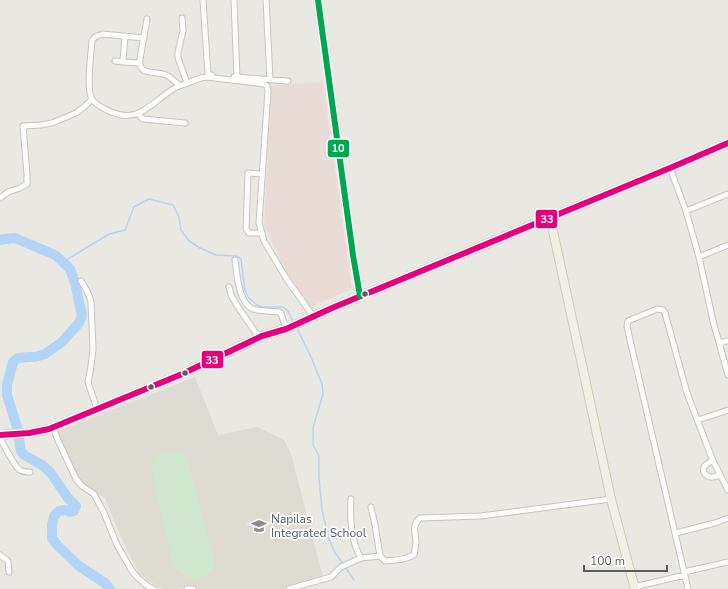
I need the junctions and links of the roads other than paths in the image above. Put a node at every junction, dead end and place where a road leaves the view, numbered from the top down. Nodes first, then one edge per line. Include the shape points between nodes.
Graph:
1 (203, 0) edge
2 (234, 0) edge
3 (266, 0) edge
4 (318, 0) edge
5 (182, 18) dead end
6 (147, 19) dead end
7 (125, 36) junction
8 (144, 38) junction
9 (115, 61) dead end
10 (123, 62) junction
11 (140, 63) junction
12 (237, 77) junction
13 (270, 79) junction
14 (288, 81) dead end
15 (187, 83) junction
16 (179, 86) junction
17 (92, 99) junction
18 (139, 113) junction
19 (185, 123) dead end
20 (728, 143) edge
21 (670, 168) junction
22 (262, 174) junction
23 (728, 194) edge
24 (0, 198) edge
25 (686, 211) junction
26 (550, 217) junction
27 (262, 233) junction
28 (728, 245) edge
29 (699, 257) junction
30 (235, 260) dead end
31 (81, 281) dead end
32 (229, 287) dead end
33 (360, 296) junction
34 (313, 316) junction
35 (288, 328) junction
36 (262, 336) junction
37 (728, 341) edge
38 (719, 343) junction
39 (728, 375) edge
40 (97, 409) junction
41 (728, 410) edge
42 (698, 420) junction
43 (53, 427) junction
44 (0, 435) edge
45 (0, 438) edge
46 (713, 461) junction
47 (30, 472) dead end
48 (720, 475) junction
49 (728, 490) edge
50 (351, 499) dead end
51 (611, 499) junction
52 (371, 507) dead end
53 (728, 518) edge
54 (676, 533) junction
55 (0, 555) edge
56 (380, 556) junction
57 (361, 558) junction
58 (728, 562) edge
59 (9, 572) dead end
60 (685, 574) junction
61 (635, 588) edge
62 (154, 589) edge
63 (187, 589) edge
64 (192, 589) edge
65 (289, 589) edge
66 (688, 589) edge

1 - 12 street via 208,75
2 - 12 street
3 - 13 street
4 - 33 street
5 - 15 street via 183,31 178,58
6 - 8 street
7 - 8 street
7 - 10 street
7 - 17 street via 102,34 93,38 89,83
8 - 11 street
9 - 10 street
10 - 11 street
11 - 16 street via 146,72 165,74
12 - 13 street
13 - 14 street
15 - 16 street
15 - 22 street via 208,77 267,86
16 - 18 street
17 - 18 street via 99,106 115,114 129,116
17 - 24 street via 76,113 52,123 23,126 27,184
18 - 19 street via 143,118
20 - 21 main road
21 - 25 street
21 - 26 main road
22 - 27 street via 259,223
22 - 27 street via 248,173 246,229 249,233
23 - 25 street
25 - 29 street
26 - 33 main road
26 - 51 main road
27 - 34 street via 286,278
28 - 29 street
29 - 38 street
30 - 35 street via 240,292 246,304 253,309 281,313
31 - 40 street via 91,302 93,349 88,382
32 - 36 street via 238,307 256,332
33 - 34 main road
34 - 35 main road
35 - 36 main road
36 - 40 main road via 182,374
37 - 38 street
38 - 39 street
40 - 43 main road
41 - 42 street
42 - 46 street
42 - 54 street via 687,392 666,313 657,309 628,321 627,327
43 - 44 main road via 29,433
43 - 62 street via 76,479 94,494 117,546 130,567 139,579
45 - 47 street via 20,470
46 - 48 street
46 - 48 street via 704,466 705,474 713,478
48 - 49 street
50 - 57 street via 356,550
51 - 56 street via 481,516 420,518 414,525 414,555 385,561
51 - 61 main road
52 - 56 street
53 - 54 street
54 - 60 street
55 - 59 street via 8,561
56 - 57 street
57 - 65 street via 341,567 331,577
58 - 60 street
60 - 61 street
60 - 66 street
63 - 64 street

